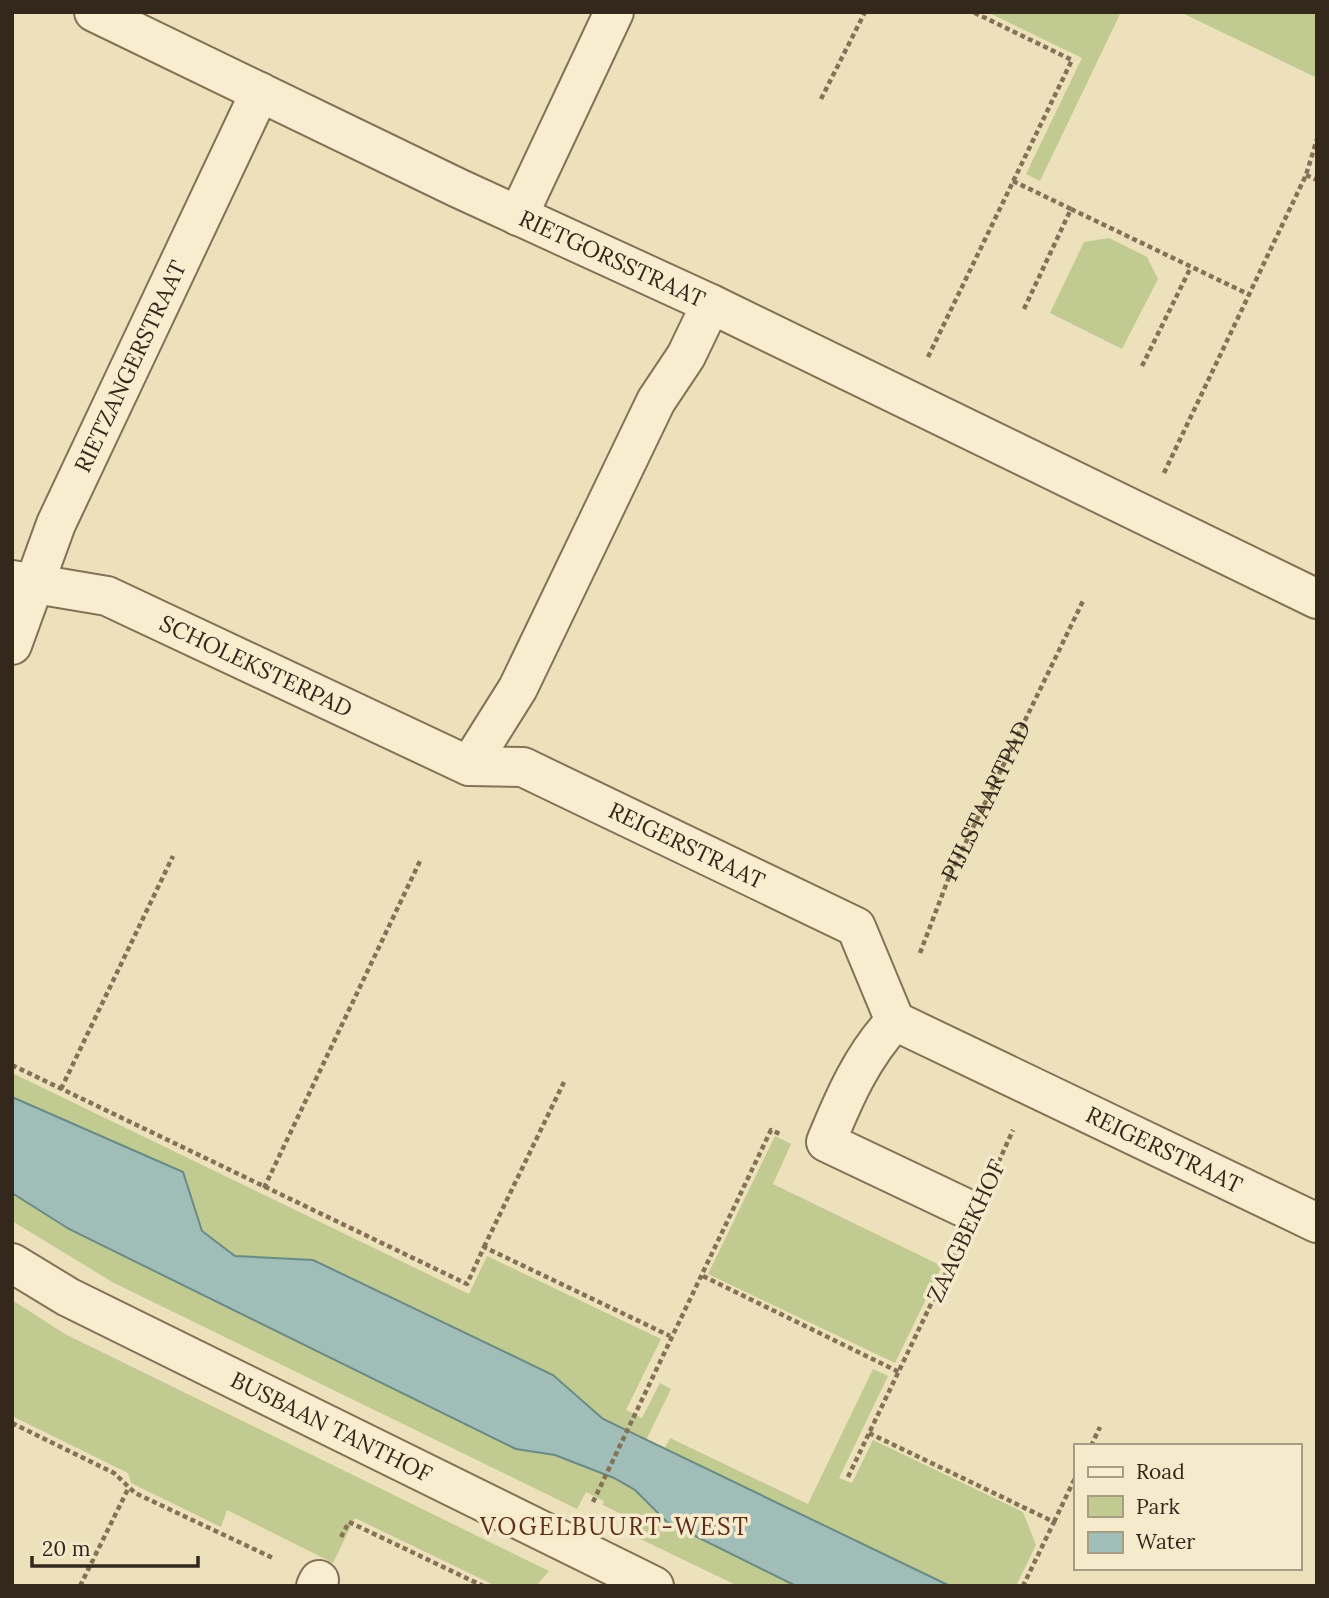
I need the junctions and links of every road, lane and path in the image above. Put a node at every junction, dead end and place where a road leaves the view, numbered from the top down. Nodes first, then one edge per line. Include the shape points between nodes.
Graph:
1 (94, 12) edge
2 (614, 12) edge
3 (865, 12) edge
4 (973, 12) edge
5 (260, 92) junction
6 (821, 99) dead end
7 (1317, 139) edge
8 (1306, 175) junction
9 (1317, 180) edge
10 (1013, 181) junction
11 (1071, 209) junction
12 (518, 216) junction
13 (1191, 268) junction
14 (1250, 295) junction
15 (711, 304) junction
16 (1024, 309) dead end
17 (1142, 366) dead end
18 (907, 400) junction
19 (1136, 511) junction
20 (24, 582) edge
21 (1317, 599) edge
22 (1083, 601) dead end
23 (12, 645) edge
24 (469, 766) junction
25 (173, 856) dead end
26 (421, 859) dead end
27 (889, 1007) junction
28 (12, 1065) edge
29 (564, 1082) dead end
30 (1032, 1088) junction
31 (61, 1089) junction
32 (826, 1142) junction
33 (992, 1175) dead end
34 (264, 1188) junction
35 (963, 1207) dead end
36 (1317, 1223) edge
37 (484, 1247) junction
38 (958, 1250) dead end
39 (12, 1263) edge
40 (703, 1276) junction
41 (670, 1336) junction
42 (899, 1372) junction
43 (12, 1423) edge
44 (1100, 1427) dead end
45 (869, 1433) junction
46 (1092, 1444) edge
47 (848, 1476) dead end
48 (1074, 1480) edge
49 (129, 1487) junction
50 (595, 1496) dead end
51 (1054, 1522) junction
52 (317, 1583) edge
53 (80, 1586) edge
54 (483, 1586) edge
55 (654, 1586) edge
56 (1023, 1586) edge

1 - 5 street, RIETGORSSTRAAT
2 - 12 street
3 - 6 path
4 - 10 path via 1072,60
5 - 12 street, RIETGORSSTRAAT
5 - 20 street, RIETZANGERSTRAAT via 56,524
7 - 8 path
8 - 9 path
8 - 14 path
10 - 11 path
10 - 18 path
11 - 13 path
11 - 16 path
12 - 15 street, RIETGORSSTRAAT
13 - 14 path
13 - 17 path
14 - 19 path
15 - 18 street, RIETGORSSTRAAT
15 - 24 street via 686,356 656,401 518,688
18 - 19 street, RIETGORSSTRAAT
19 - 21 street
20 - 23 street, RIETZANGERSTRAAT
20 - 24 street, SCHOLEKSTERPAD via 107,596
22 - 27 path, PIJLSTAARTPAD via 949,877 913,972
24 - 27 street, REIGERSTRAAT via 523,767 856,927
25 - 31 path
26 - 34 path
27 - 30 street, REIGERSTRAAT
27 - 32 street
28 - 31 path
29 - 37 path
30 - 33 path, ZAAGBEKHOF
30 - 36 street, REIGERSTRAAT
31 - 34 path
32 - 35 street, ZAAGBEKHOF
32 - 40 path via 802,1145 771,1130
34 - 37 path via 467,1284
37 - 41 path
38 - 42 path, ZAAGBEKHOF
39 - 55 street, BUSBAAN TANTHOF via 68,1297
40 - 41 path
40 - 42 path
41 - 50 path
42 - 45 path, ZAAGBEKHOF
43 - 49 path via 114,1473
44 - 46 path
45 - 47 path, ZAAGBEKHOF
45 - 51 path
48 - 51 path
49 - 52 path
49 - 53 path
51 - 56 path
52 - 54 path via 349,1522

